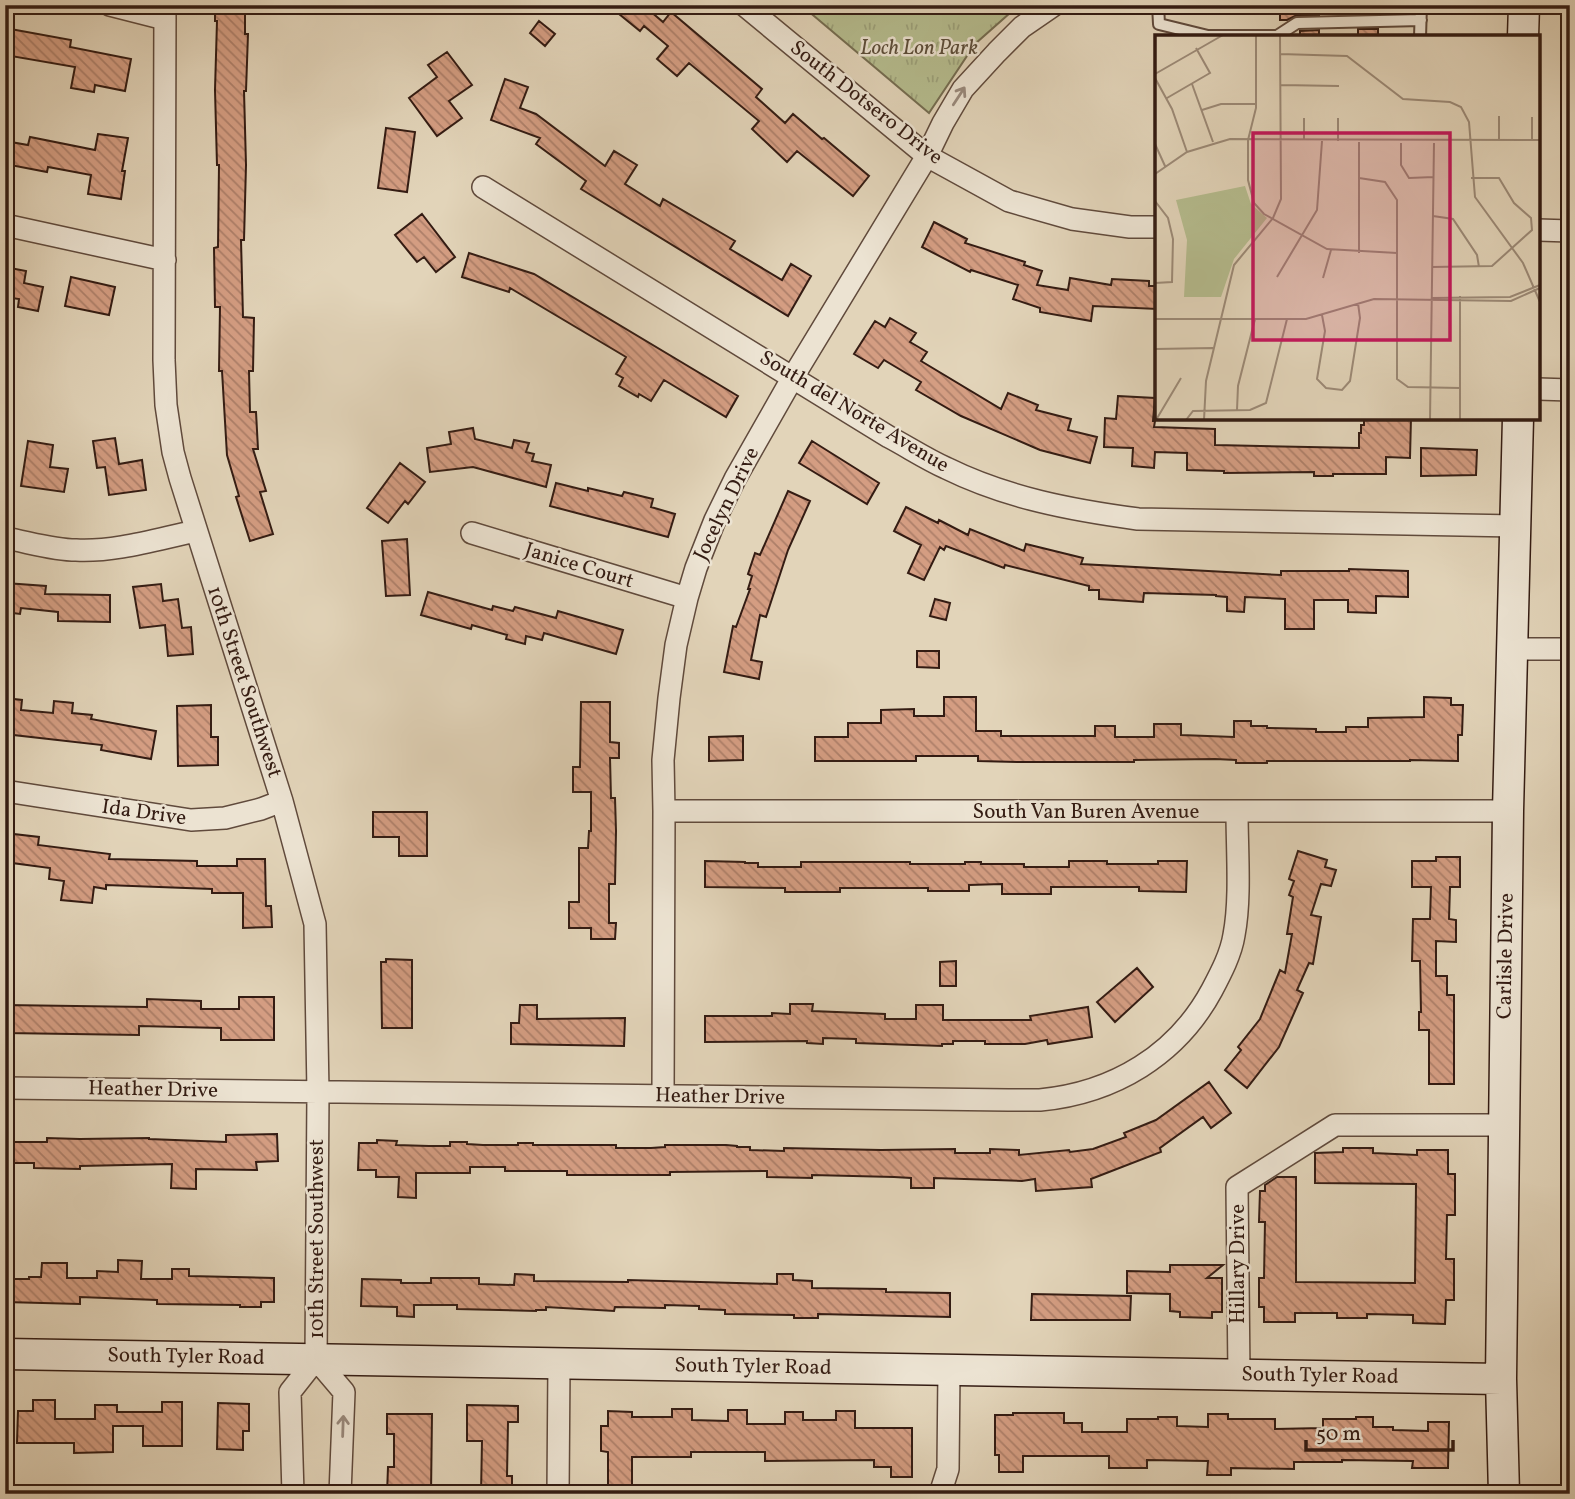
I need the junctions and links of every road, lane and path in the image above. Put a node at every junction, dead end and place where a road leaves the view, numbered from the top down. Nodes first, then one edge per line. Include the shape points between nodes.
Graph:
1 (110, 5) edge
2 (744, 5) edge
3 (1054, 5) edge
4 (1158, 5) edge
5 (1421, 5) edge
6 (1524, 5) edge
7 (165, 12) edge
8 (1421, 20) junction
9 (1204, 35) edge
10 (1279, 35) edge
11 (1420, 35) edge
12 (1523, 35) edge
13 (927, 156) junction
14 (483, 187) dead end
15 (5, 225) edge
16 (1155, 227) edge
17 (1540, 230) edge
18 (1570, 231) edge
19 (165, 260) junction
20 (793, 377) junction
21 (1540, 389) edge
22 (1570, 390) edge
23 (1518, 420) edge
24 (1516, 526) junction
25 (196, 531) junction
26 (472, 533) dead end
27 (5, 538) edge
28 (687, 598) junction
29 (1512, 649) junction
30 (1570, 649) edge
31 (5, 791) edge
32 (282, 801) junction
33 (664, 811) junction
34 (1508, 811) junction
35 (1237, 813) junction
36 (5, 1088) edge
37 (318, 1092) junction
38 (663, 1096) junction
39 (1504, 1125) junction
40 (5, 1354) edge
41 (316, 1359) junction
42 (559, 1363) junction
43 (949, 1370) junction
44 (1239, 1375) junction
45 (1501, 1380) junction
46 (293, 1494) edge
47 (340, 1494) edge
48 (558, 1494) edge
49 (940, 1494) edge
50 (1504, 1494) edge

1 - 7 street
2 - 13 street, South Dotsero Drive
13 -> 3 street, Jocelyn Drive via 963,89 1022,27
4 - 9 lane via 1159,24
5 - 8 lane
6 - 12 street
7 - 19 street, 10th Street Southwest
8 - 10 lane via 1297,23
8 - 11 lane
13 - 16 street, South Dotsero Drive via 1009,201 1072,219
13 - 20 street, Jocelyn Drive
14 - 20 street, South del Norte Avenue
15 - 19 street
17 - 18 street
19 - 25 street, 10th Street Southwest via 166,405 173,452
20 - 24 street, South del Norte Avenue via 946,468 991,487 1081,512 1138,519
20 - 28 street, Jocelyn Drive via 720,510
21 - 22 street
23 - 24 street, Carlisle Drive
24 - 29 street, Carlisle Drive
25 - 27 street via 74,551
25 - 32 street, 10th Street Southwest
26 - 28 street, Janice Court
28 - 33 street, Jocelyn Drive via 669,698
29 - 30 street
29 - 34 street, Carlisle Drive
31 - 32 street, Ida Drive via 191,820 225,818
32 - 37 street, 10th Street Southwest via 315,924
33 - 35 street, South Van Buren Avenue
33 - 38 street, Jocelyn Drive
34 - 35 street, South Van Buren Avenue
34 - 39 street, Carlisle Drive
35 - 38 street, Heather Drive via 1234,935 1220,975 1189,1026 1129,1074 1108,1084 1040,1100
36 - 37 street, Heather Drive
37 - 38 street, Heather Drive
37 - 41 street, 10th Street Southwest
39 - 44 street, Hillary Drive via 1335,1125 1237,1187
39 - 45 street, Carlisle Drive
40 - 41 street, South Tyler Road
41 - 42 street, South Tyler Road
41 - 46 street, 10th Street Southwest via 290,1392
47 -> 41 street, 10th Street Southwest via 344,1392
42 - 43 street, South Tyler Road
42 - 48 street
43 - 44 street, South Tyler Road
43 - 49 street via 948,1469
44 - 45 street, South Tyler Road
45 - 50 street, Carlisle Drive

